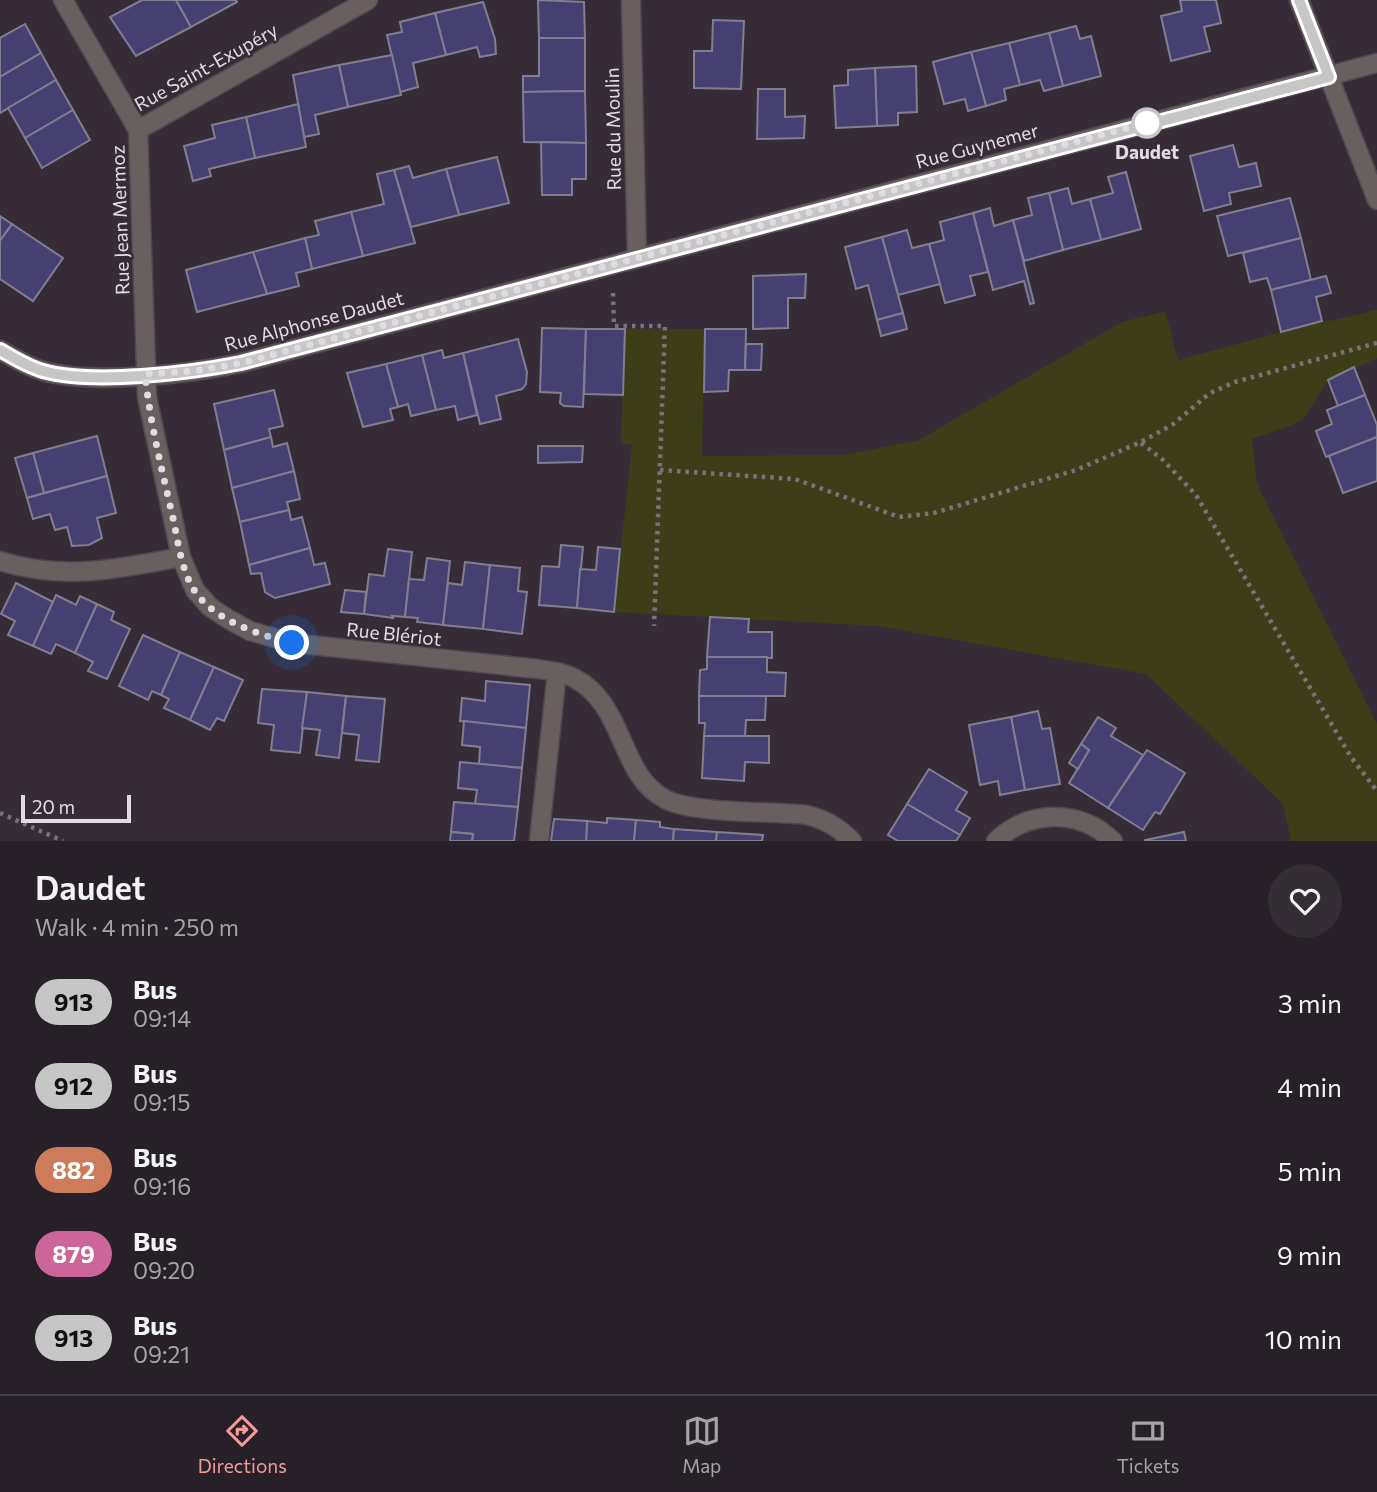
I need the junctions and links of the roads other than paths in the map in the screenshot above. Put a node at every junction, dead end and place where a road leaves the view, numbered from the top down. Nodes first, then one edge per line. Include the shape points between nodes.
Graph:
1 (63, 0) edge
2 (368, 0) edge
3 (632, 0) edge
4 (1299, 0) edge
5 (1377, 63) edge
6 (1329, 77) junction
7 (138, 130) junction
8 (1377, 200) edge
9 (637, 257) junction
10 (0, 350) edge
11 (145, 374) junction
12 (181, 557) junction
13 (0, 561) edge
14 (557, 672) junction
15 (539, 841) edge
16 (852, 841) edge
17 (996, 841) edge
18 (1113, 841) edge

1 - 7 street, Rue Jean Mermoz
2 - 7 street, Rue Saint-Exupéry
3 - 9 street, Rue du Moulin
4 - 6 street
5 - 6 street, Rue Guynemer
6 - 8 street
6 - 9 street, Rue Guynemer
7 - 11 street, Rue Jean Mermoz
9 - 11 street, Rue Alphonse Daudet via 241,363
10 - 11 street, Rue Alphonse Daudet via 42,371 64,376
11 - 12 street, Rue Blériot via 150,418
12 - 13 street via 66,573
12 - 14 street, Rue Blériot via 195,590 210,607 270,638 314,647
14 - 15 street
14 - 16 street, Rue Blériot via 574,678 601,700 641,778 667,800 807,815 824,820
17 - 18 street via 1023,823 1057,816 1091,825

